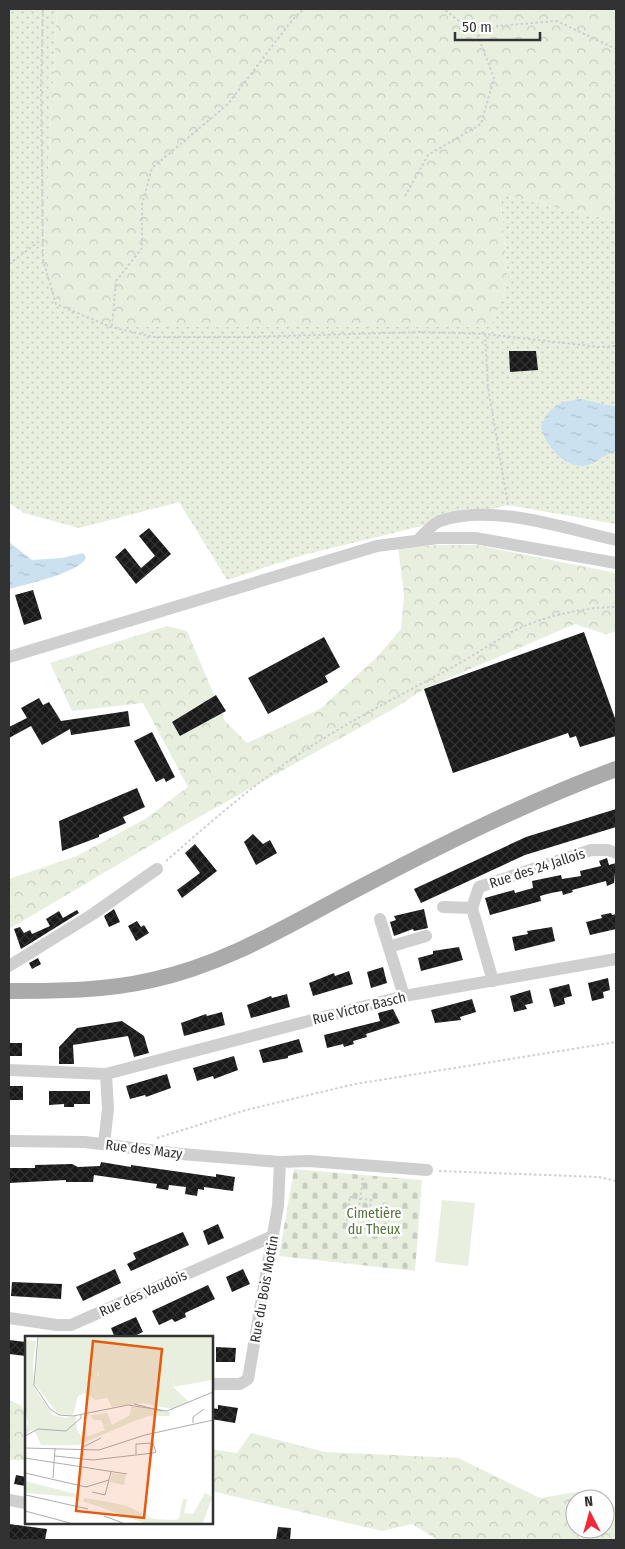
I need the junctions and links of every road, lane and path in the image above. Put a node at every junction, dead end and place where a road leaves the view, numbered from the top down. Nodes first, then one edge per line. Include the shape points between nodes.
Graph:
1 (43, 9) edge
2 (304, 9) edge
3 (444, 9) edge
4 (478, 36) junction
5 (616, 49) edge
6 (405, 196) dead end
7 (42, 239) junction
8 (9, 264) edge
9 (112, 327) junction
10 (486, 334) junction
11 (616, 346) edge
12 (510, 517) junction
13 (616, 540) edge
14 (417, 541) junction
15 (616, 563) edge
16 (616, 607) edge
17 (9, 657) edge
18 (616, 769) edge
19 (616, 853) edge
20 (157, 869) joint
21 (443, 906) dead end
22 (472, 908) junction
23 (380, 919) dead end
24 (426, 936) dead end
25 (389, 947) junction
26 (616, 959) edge
27 (9, 966) edge
28 (493, 981) junction
29 (9, 991) edge
30 (404, 996) junction
31 (616, 1042) edge
32 (9, 1070) edge
33 (106, 1074) junction
34 (155, 1139) dead end
35 (9, 1141) edge
36 (104, 1144) junction
37 (280, 1162) junction
38 (364, 1165) junction
39 (427, 1170) joint
40 (616, 1181) edge
41 (360, 1199) junction
42 (358, 1215) dead end
43 (273, 1236) junction
44 (9, 1318) edge
45 (212, 1384) edge
46 (9, 1500) edge
47 (25, 1503) edge

1 - 7 path
2 - 9 path via 228,104 152,168 142,204 142,248 116,281
3 - 4 path
4 - 5 path via 498,26 557,21
4 - 6 path via 494,78 481,124 428,155
7 - 8 path
7 - 9 path via 43,260 56,304
9 - 10 path via 153,337 246,338 422,332
10 - 11 path
10 - 12 path via 488,387
12 - 13 street
12 - 14 street via 472,515 438,521
14 - 15 street via 475,538
14 - 17 street via 378,546
16 - 20 path via 593,607 512,632 479,653 359,716 290,760
18 - 29 main road via 543,797 427,852 266,939 189,970 118,986
19 - 22 street, Rue des 24 Jallois via 591,850 479,887
20 - 27 street via 93,914
21 - 22 street
22 - 28 street
23 - 25 street
24 - 25 street
25 - 30 street
26 - 28 street, Rue Victor Basch
28 - 30 street, Rue Victor Basch
30 - 33 street, Rue Victor Basch
31 - 34 path via 355,1084 246,1110
32 - 33 street, Rue Victor Basch
33 - 36 street via 108,1109
35 - 36 street, Rue des Mazy
36 - 37 street, Rue des Mazy
37 - 38 street, Rue des Mazy
37 - 43 street, Rue du Bois Mottin
38 - 39 street, Rue des Mazy
38 - 41 path
39 - 40 path via 599,1177
41 - 41 path via 371,1200 368,1230 346,1227 350,1197
41 - 42 path
43 - 44 street, Rue des Vaudois via 71,1325
43 - 45 street, Rue du Bois Mottin via 248,1379 240,1384
46 - 47 street

